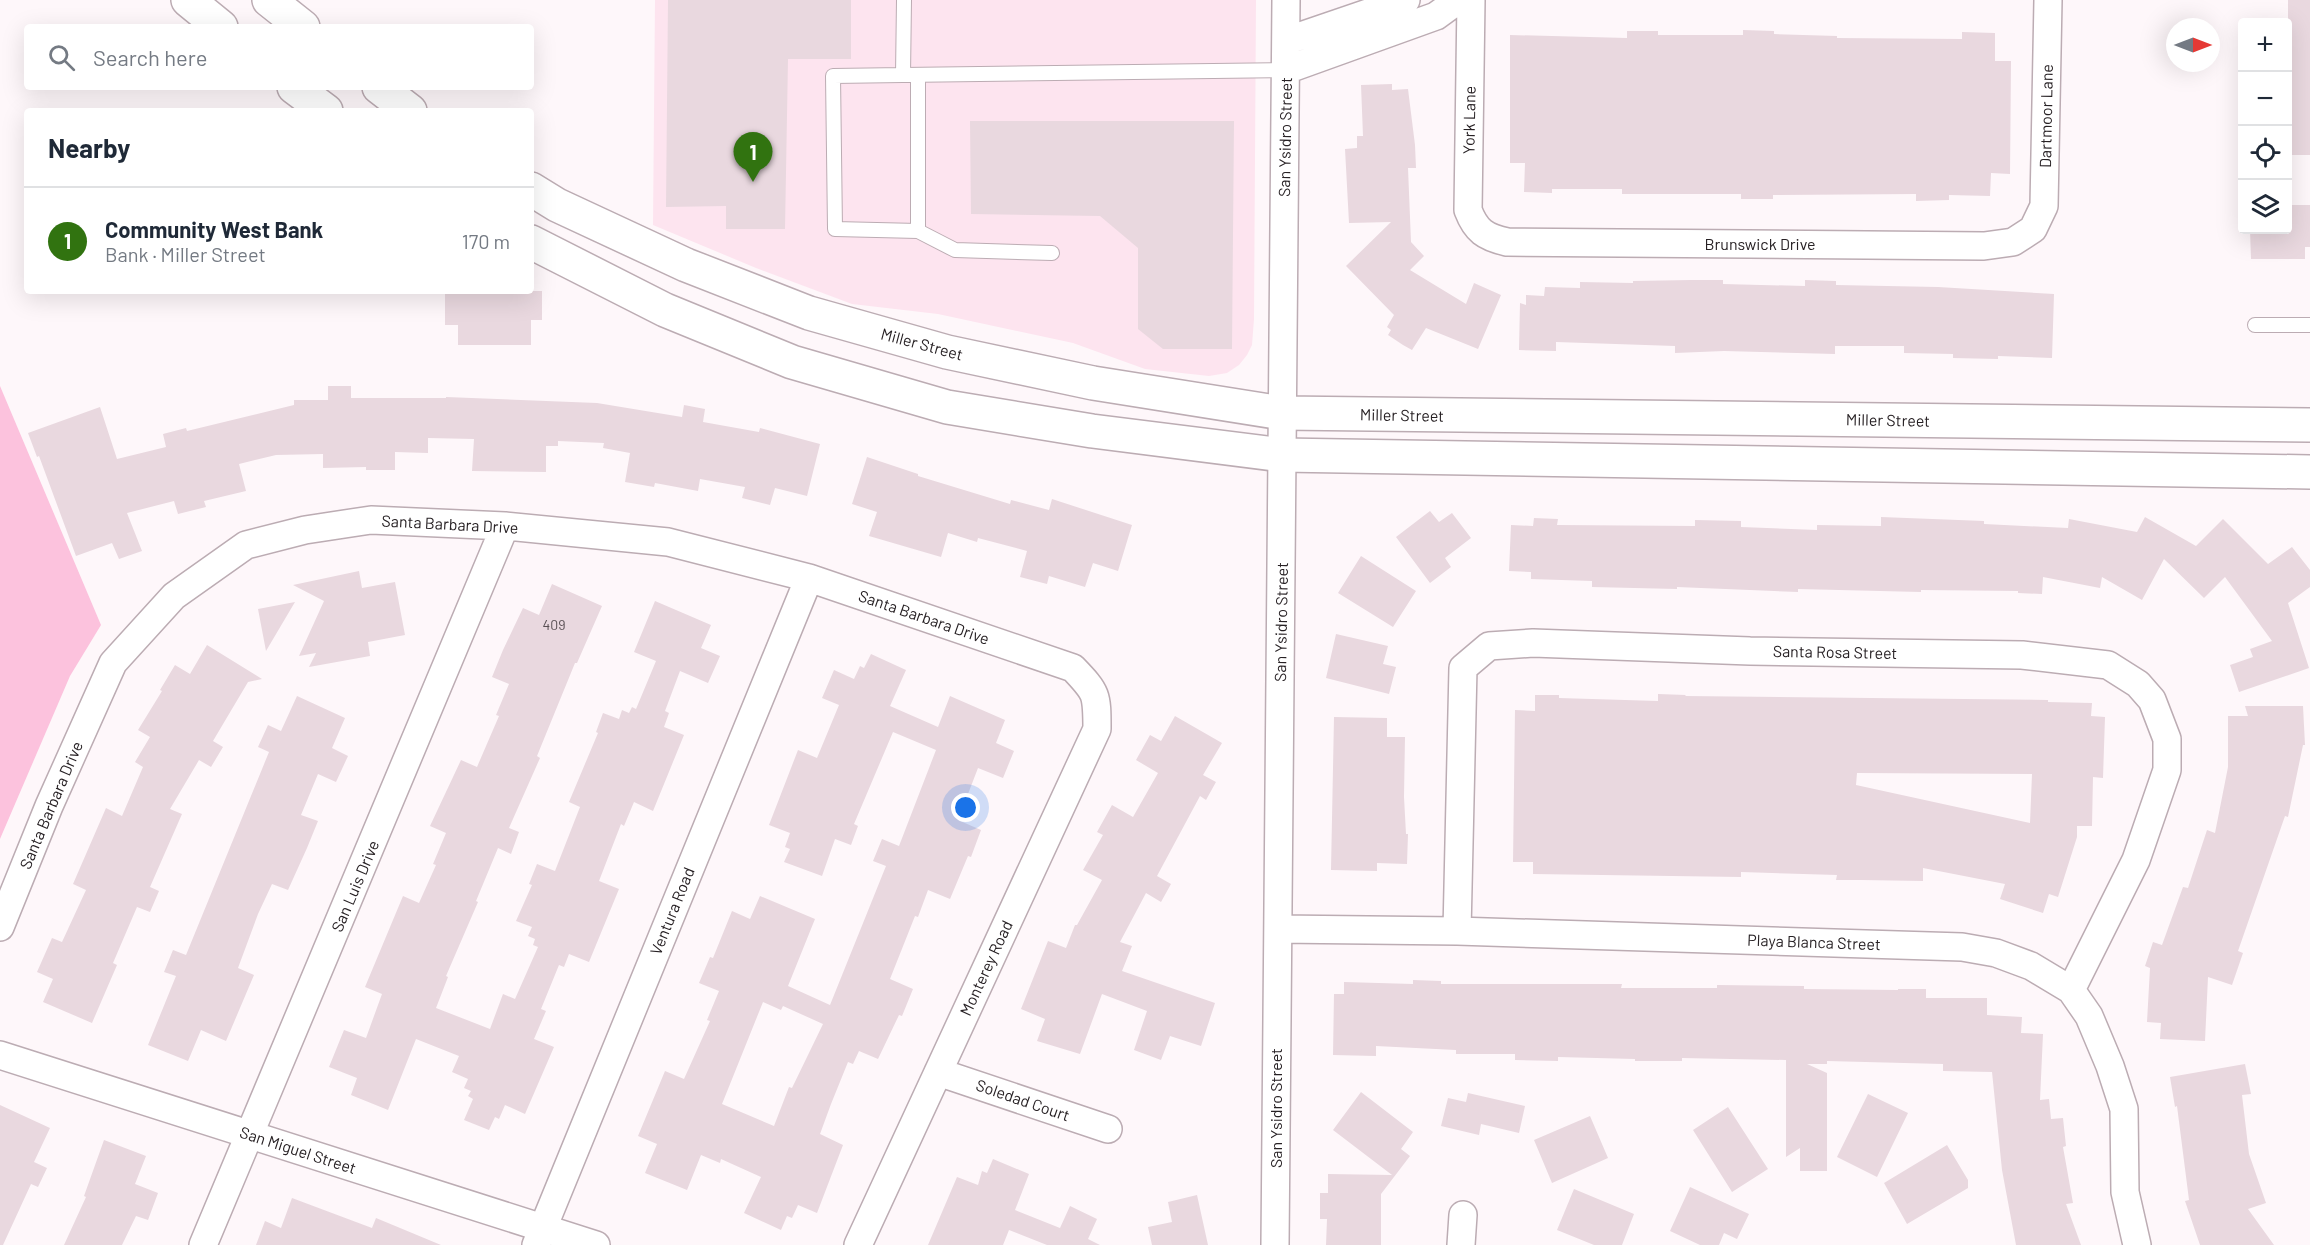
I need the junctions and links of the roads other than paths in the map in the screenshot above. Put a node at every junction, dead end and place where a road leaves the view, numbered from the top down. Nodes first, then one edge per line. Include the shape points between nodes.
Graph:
1 (188, 0) edge
2 (269, 0) edge
3 (904, 0) edge
4 (1286, 0) edge
5 (1406, 0) edge
6 (1458, 0) edge
7 (1471, 0) edge
8 (2048, 0) edge
9 (216, 24) edge
10 (299, 24) edge
11 (1286, 41) junction
12 (1286, 70) junction
13 (903, 75) junction
14 (918, 75) junction
15 (298, 90) edge
16 (383, 90) edge
17 (322, 108) edge
18 (406, 108) edge
19 (534, 191) edge
20 (2033, 229) joint
21 (918, 231) junction
22 (1484, 235) joint
23 (534, 244) edge
24 (1052, 253) dead end
25 (2255, 325) dead end
26 (2310, 326) edge
27 (1282, 413) junction
28 (2310, 425) edge
29 (1282, 455) junction
30 (2310, 472) edge
31 (505, 526) junction
32 (809, 578) junction
33 (1093, 689) joint
34 (0, 927) edge
35 (1278, 929) junction
36 (1457, 931) junction
37 (2071, 990) junction
38 (0, 1055) edge
39 (938, 1072) junction
40 (1108, 1129) dead end
41 (250, 1134) junction
42 (1463, 1215) dead end
43 (539, 1237) edge
44 (203, 1245) edge
45 (596, 1245) edge
46 (858, 1245) edge
47 (1275, 1245) edge
48 (1461, 1245) edge
49 (2138, 1245) edge

1 - 9 street
2 - 10 street
3 - 13 lane
4 - 11 street, San Ysidro Street
5 - 11 street
6 - 12 street via 1436,16
7 - 22 street, York Lane via 1468,210 1473,225
8 - 20 street, Dartmoor Lane via 2044,206
11 - 12 street, San Ysidro Street
12 - 14 lane
12 - 27 street, San Ysidro Street
13 - 14 lane
13 - 21 lane via 833,76 835,229
14 - 21 lane
15 - 17 street
16 - 18 street
19 - 27 street, Miller Street via 686,265 809,312 947,352 1093,383
20 - 22 street, Brunswick Drive via 2013,242 1984,246 1507,242
21 - 24 lane via 955,250
23 - 29 street via 665,310 792,362 947,407 1092,431
25 - 26 lane
27 - 28 street, Miller Street
27 - 29 street, San Ysidro Street
29 - 30 street
29 - 35 street, San Ysidro Street
31 - 32 street, Santa Barbara Drive via 668,542
31 - 34 street, Santa Barbara Drive via 371,520 305,530 246,545 174,596 113,663
31 - 41 street, San Luis Drive
32 - 33 street, Santa Barbara Drive via 1073,668
32 - 43 street, Ventura Road
33 - 39 street, Monterey Road via 1097,729
35 - 36 street, Playa Blanca Street
35 - 47 street, San Ysidro Street
36 - 37 street, Playa Blanca Street via 1962,947 1996,953 2031,966
36 - 37 street, Santa Rosa Street via 1463,668 1489,646 1533,643 2022,655 2108,665 2138,684 2152,700 2167,739 2167,770 2136,860
37 - 49 street, Playa Blanca Street via 2089,1016 2124,1108 2125,1192
38 - 41 street, San Miguel Street
39 - 40 street, Soledad Court
39 - 46 street, Monterey Road
41 - 43 street, San Miguel Street
41 - 44 street, San Luis Drive
42 - 48 street
43 - 45 street, San Miguel Street

